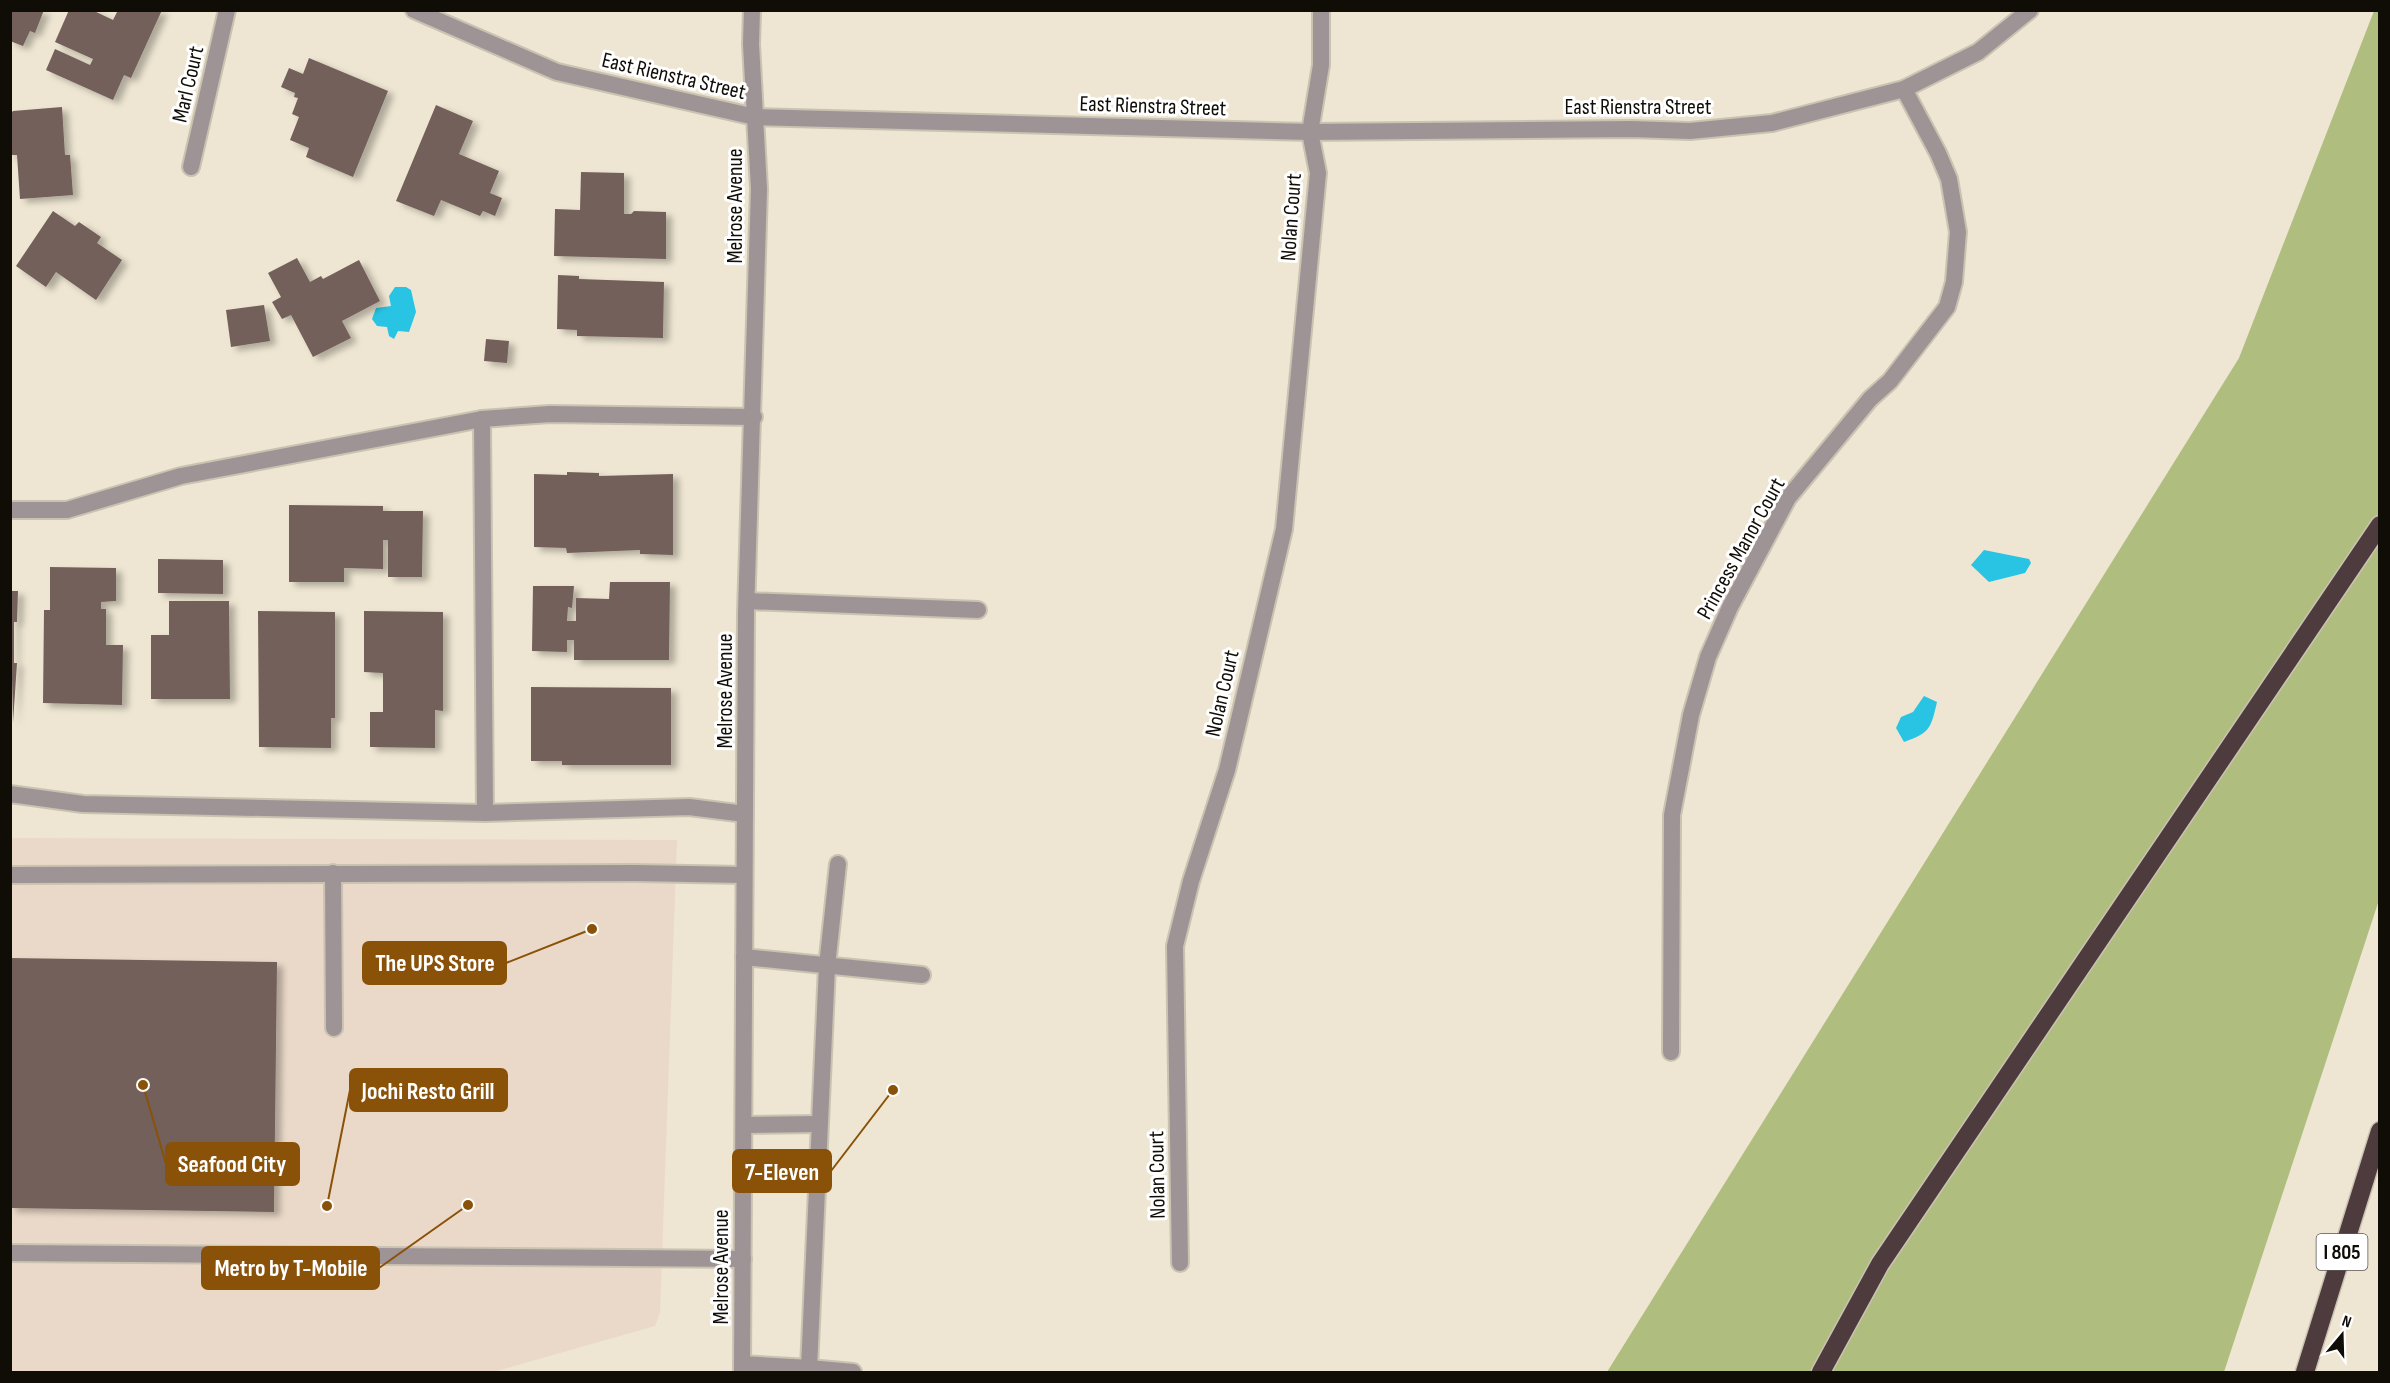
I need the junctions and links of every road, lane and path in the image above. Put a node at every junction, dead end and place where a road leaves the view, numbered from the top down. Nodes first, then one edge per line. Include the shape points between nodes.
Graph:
1 (227, 10) edge
2 (414, 10) edge
3 (752, 10) edge
4 (1321, 10) edge
5 (2030, 10) edge
6 (1904, 89) junction
7 (755, 117) junction
8 (1310, 132) junction
9 (191, 167) dead end
10 (754, 417) junction
11 (482, 418) junction
12 (10, 510) edge
13 (2379, 525) edge
14 (747, 601) junction
15 (978, 610) dead end
16 (10, 794) edge
17 (485, 813) junction
18 (745, 814) junction
19 (838, 864) dead end
20 (333, 873) junction
21 (10, 875) edge
22 (744, 875) junction
23 (744, 957) junction
24 (827, 966) junction
25 (922, 975) dead end
26 (334, 1028) dead end
27 (1671, 1052) dead end
28 (819, 1124) junction
29 (744, 1125) junction
30 (2379, 1131) edge
31 (10, 1253) edge
32 (743, 1259) junction
33 (1180, 1263) dead end
34 (742, 1368) edge
35 (809, 1368) junction
36 (853, 1372) edge
37 (1821, 1372) edge
38 (2305, 1372) edge

1 - 9 street, Marl Court
2 - 7 street, East Rienstra Street via 557,72
3 - 7 street, Melrose Avenue
4 - 8 street via 1321,65
5 - 6 street, East Rienstra Street via 1978,52
6 - 8 street, East Rienstra Street via 1772,123 1690,131
6 - 27 street, Princess Manor Court via 1948,179 1958,232 1954,282 1947,307 1897,373 1870,399 1788,498 1708,657 1691,715 1672,815
7 - 8 street, East Rienstra Street
7 - 10 street, Melrose Avenue via 759,189
8 - 33 street, Nolan Court via 1318,173 1284,529 1227,770 1174,946
10 - 11 street via 550,414
10 - 14 street, Melrose Avenue
11 - 12 street via 181,476 67,510
11 - 17 street
13 - 37 highway via 1880,1264
14 - 15 street
14 - 18 street, Melrose Avenue
16 - 17 street via 83,804
17 - 18 street via 689,807
18 - 22 street, Melrose Avenue
19 - 24 street
20 - 21 street
20 - 22 street
20 - 26 street
22 - 23 street, Melrose Avenue
23 - 24 street
23 - 29 street, Melrose Avenue
24 - 25 street
24 - 28 street
28 - 29 street
28 - 35 street
29 - 32 street, Melrose Avenue
30 - 38 highway, I 805
31 - 32 street
32 - 34 street, Melrose Avenue
34 - 35 street
35 - 36 street

